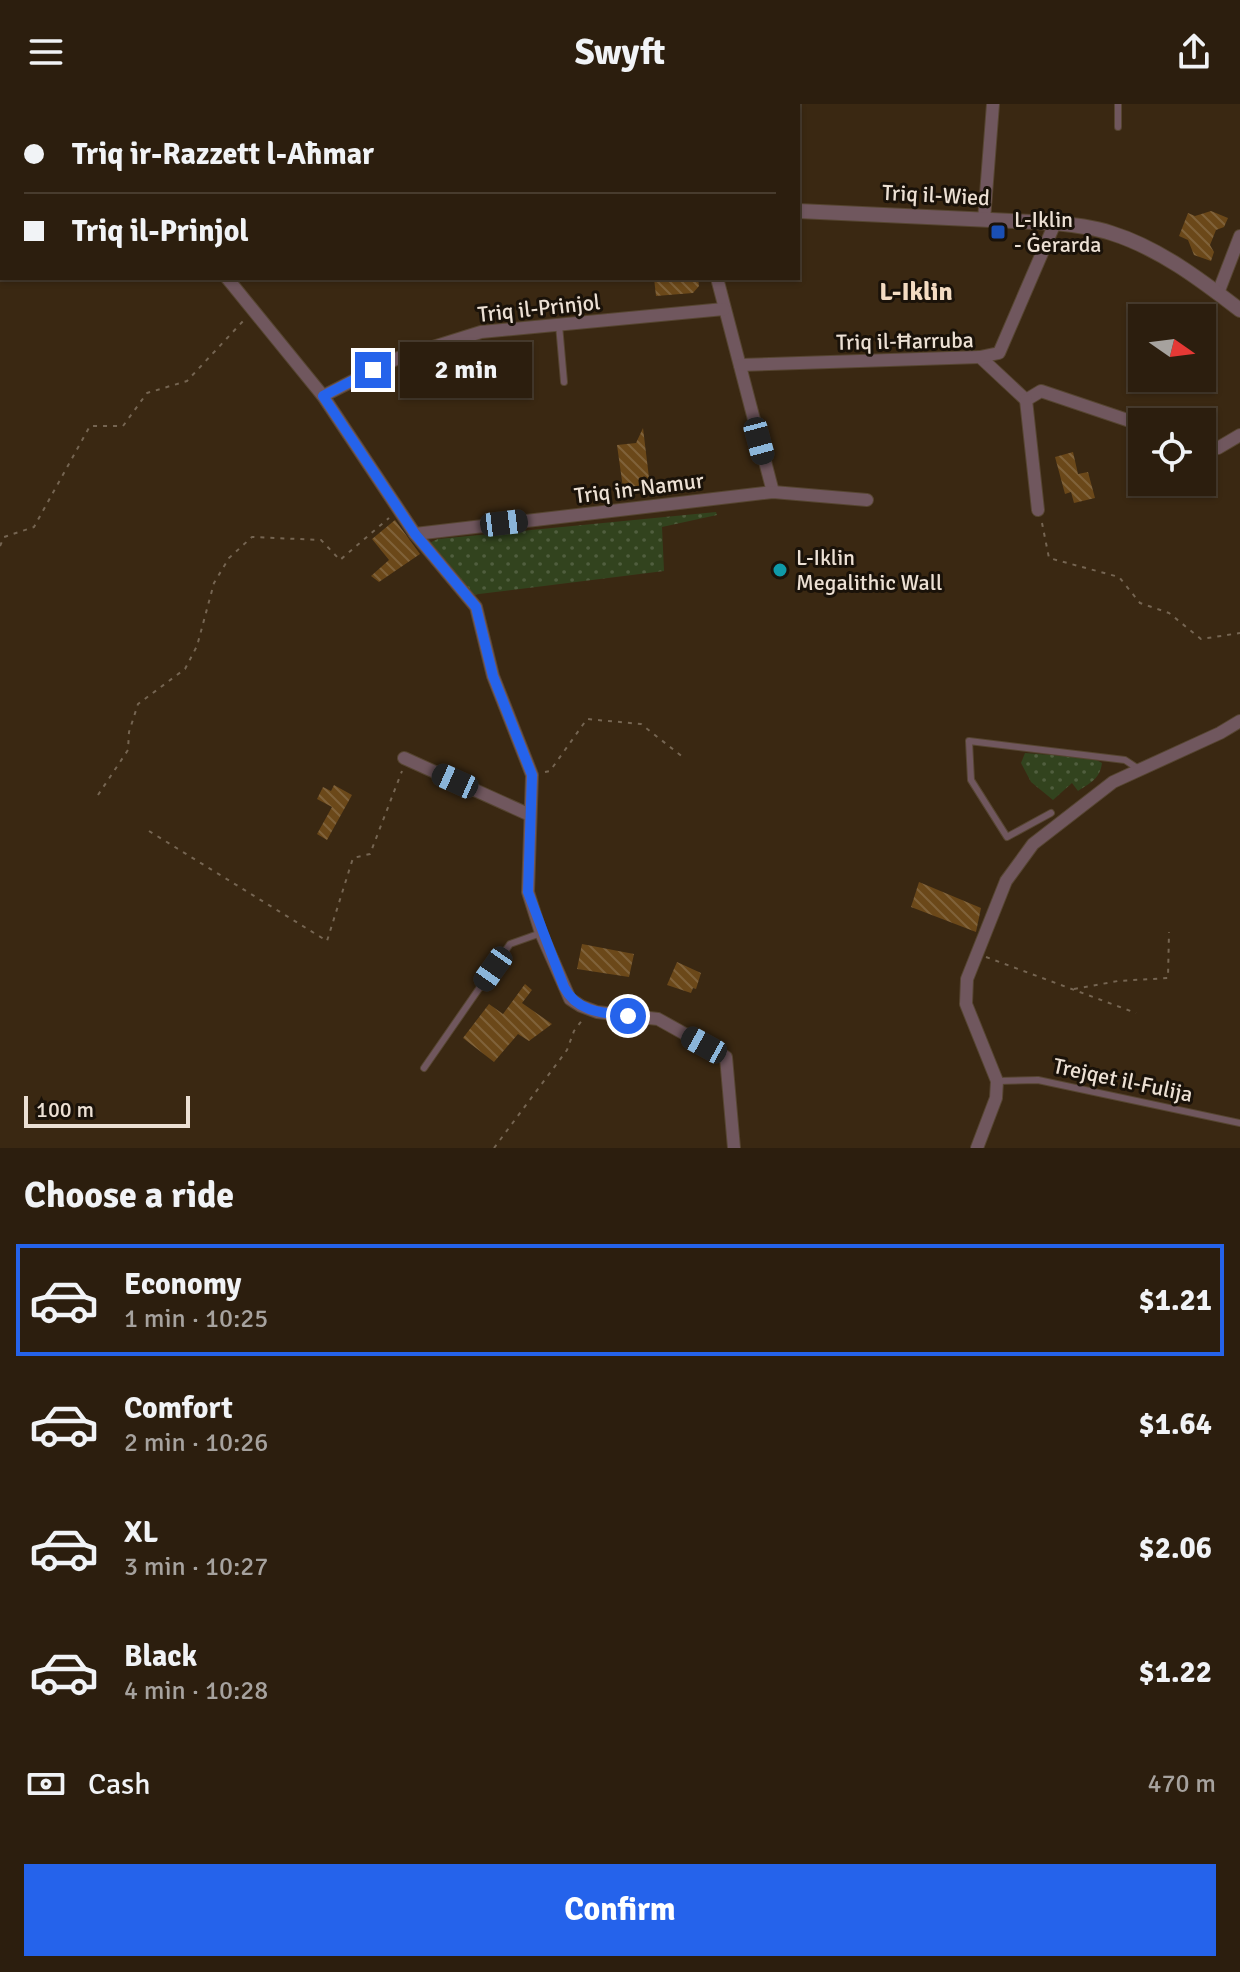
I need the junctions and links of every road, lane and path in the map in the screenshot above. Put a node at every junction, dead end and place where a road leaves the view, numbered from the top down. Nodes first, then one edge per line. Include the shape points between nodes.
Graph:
1 (993, 104) edge
2 (1118, 104) edge
3 (1118, 127) dead end
4 (800, 211) edge
5 (984, 220) junction
6 (1055, 223) junction
7 (1240, 236) edge
8 (231, 280) edge
9 (717, 280) edge
10 (1218, 293) junction
11 (254, 309) junction
12 (724, 309) junction
13 (1240, 310) edge
14 (559, 325) junction
15 (980, 357) junction
16 (740, 365) junction
17 (564, 382) dead end
18 (323, 396) junction
19 (1026, 400) junction
20 (1128, 420) edge
21 (1240, 436) edge
22 (1216, 448) edge
23 (773, 492) junction
24 (867, 500) dead end
25 (398, 509) junction
26 (1038, 510) joint
27 (415, 534) junction
28 (0, 546) edge
29 (1240, 633) edge
30 (1240, 721) edge
31 (404, 758) joint
32 (684, 758) dead end
33 (1140, 770) junction
34 (532, 775) junction
35 (98, 795) dead end
36 (1051, 813) dead end
37 (530, 815) junction
38 (149, 831) dead end
39 (1169, 932) dead end
40 (541, 933) junction
41 (978, 954) junction
42 (1073, 990) junction
43 (593, 1010) junction
44 (1136, 1013) dead end
45 (424, 1068) dead end
46 (997, 1081) junction
47 (1240, 1123) edge
48 (494, 1148) edge
49 (734, 1148) edge
50 (977, 1148) edge

1 - 5 street
2 - 3 lane
4 - 5 street, Triq il-Wied
5 - 6 street, Triq il-Wied
6 - 10 street, Triq il-Wied via 1095,228 1137,243
6 - 15 street via 999,353
7 - 10 street
8 - 11 street
9 - 12 street
10 - 13 street, Triq il-Wied
11 - 18 street
11 - 28 path via 187,381 147,393 123,426 90,426 34,527 4,537
12 - 14 street, Triq il-Prinjol
12 - 16 street
14 - 17 lane
14 - 18 street, Triq il-Prinjol via 481,332 398,358
15 - 16 street, Triq il-Ħarruba
15 - 19 street, Triq il-Ħarruba
16 - 23 street
18 - 25 street
19 - 20 street via 1041,391
19 - 26 street
21 - 22 street
23 - 24 street, Triq in-Namur
23 - 27 street, Triq in-Namur
25 - 27 street
25 - 35 path via 340,560 321,540 252,537 229,558 214,583 197,646 185,669 138,704 128,750
26 - 29 path via 1049,558 1119,577 1140,603 1169,613 1201,639
27 - 34 street via 476,607 493,676
30 - 33 street
31 - 37 street
31 - 38 path via 370,854 353,858 327,941
32 - 34 path via 641,724 587,719 550,771
33 - 36 lane via 1125,760 969,741 971,780 1007,837
33 - 41 street via 1075,810 1018,861
34 - 37 street
37 - 40 street via 528,892
39 - 42 path via 1168,978
40 - 43 street via 570,999
40 - 45 lane via 510,944
41 - 42 path
41 - 46 street via 967,979 966,1004
42 - 44 path
43 - 48 path
43 - 49 street via 658,1019 726,1057
46 - 47 lane, Trejqet il-Fulija via 1038,1080
46 - 50 street

